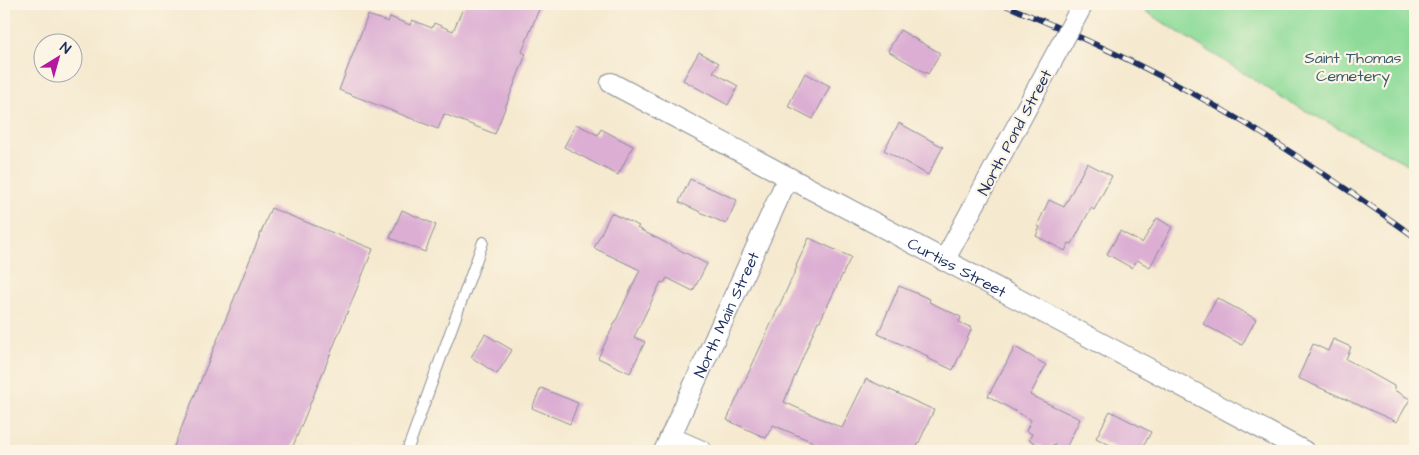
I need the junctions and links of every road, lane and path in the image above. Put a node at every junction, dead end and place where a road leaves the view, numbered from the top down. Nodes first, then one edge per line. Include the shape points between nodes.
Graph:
1 (1083, 4) edge
2 (611, 83) dead end
3 (788, 177) junction
4 (483, 242) dead end
5 (944, 261) junction
6 (667, 444) edge
7 (407, 451) edge
8 (702, 451) edge
9 (1304, 451) edge

1 - 5 street, North Pond Street, bridge
2 - 3 street, Curtiss Street
3 - 5 street, Curtiss Street
3 - 6 street, North Main Street
4 - 7 lane
5 - 9 street, Curtiss Street
6 - 8 street

